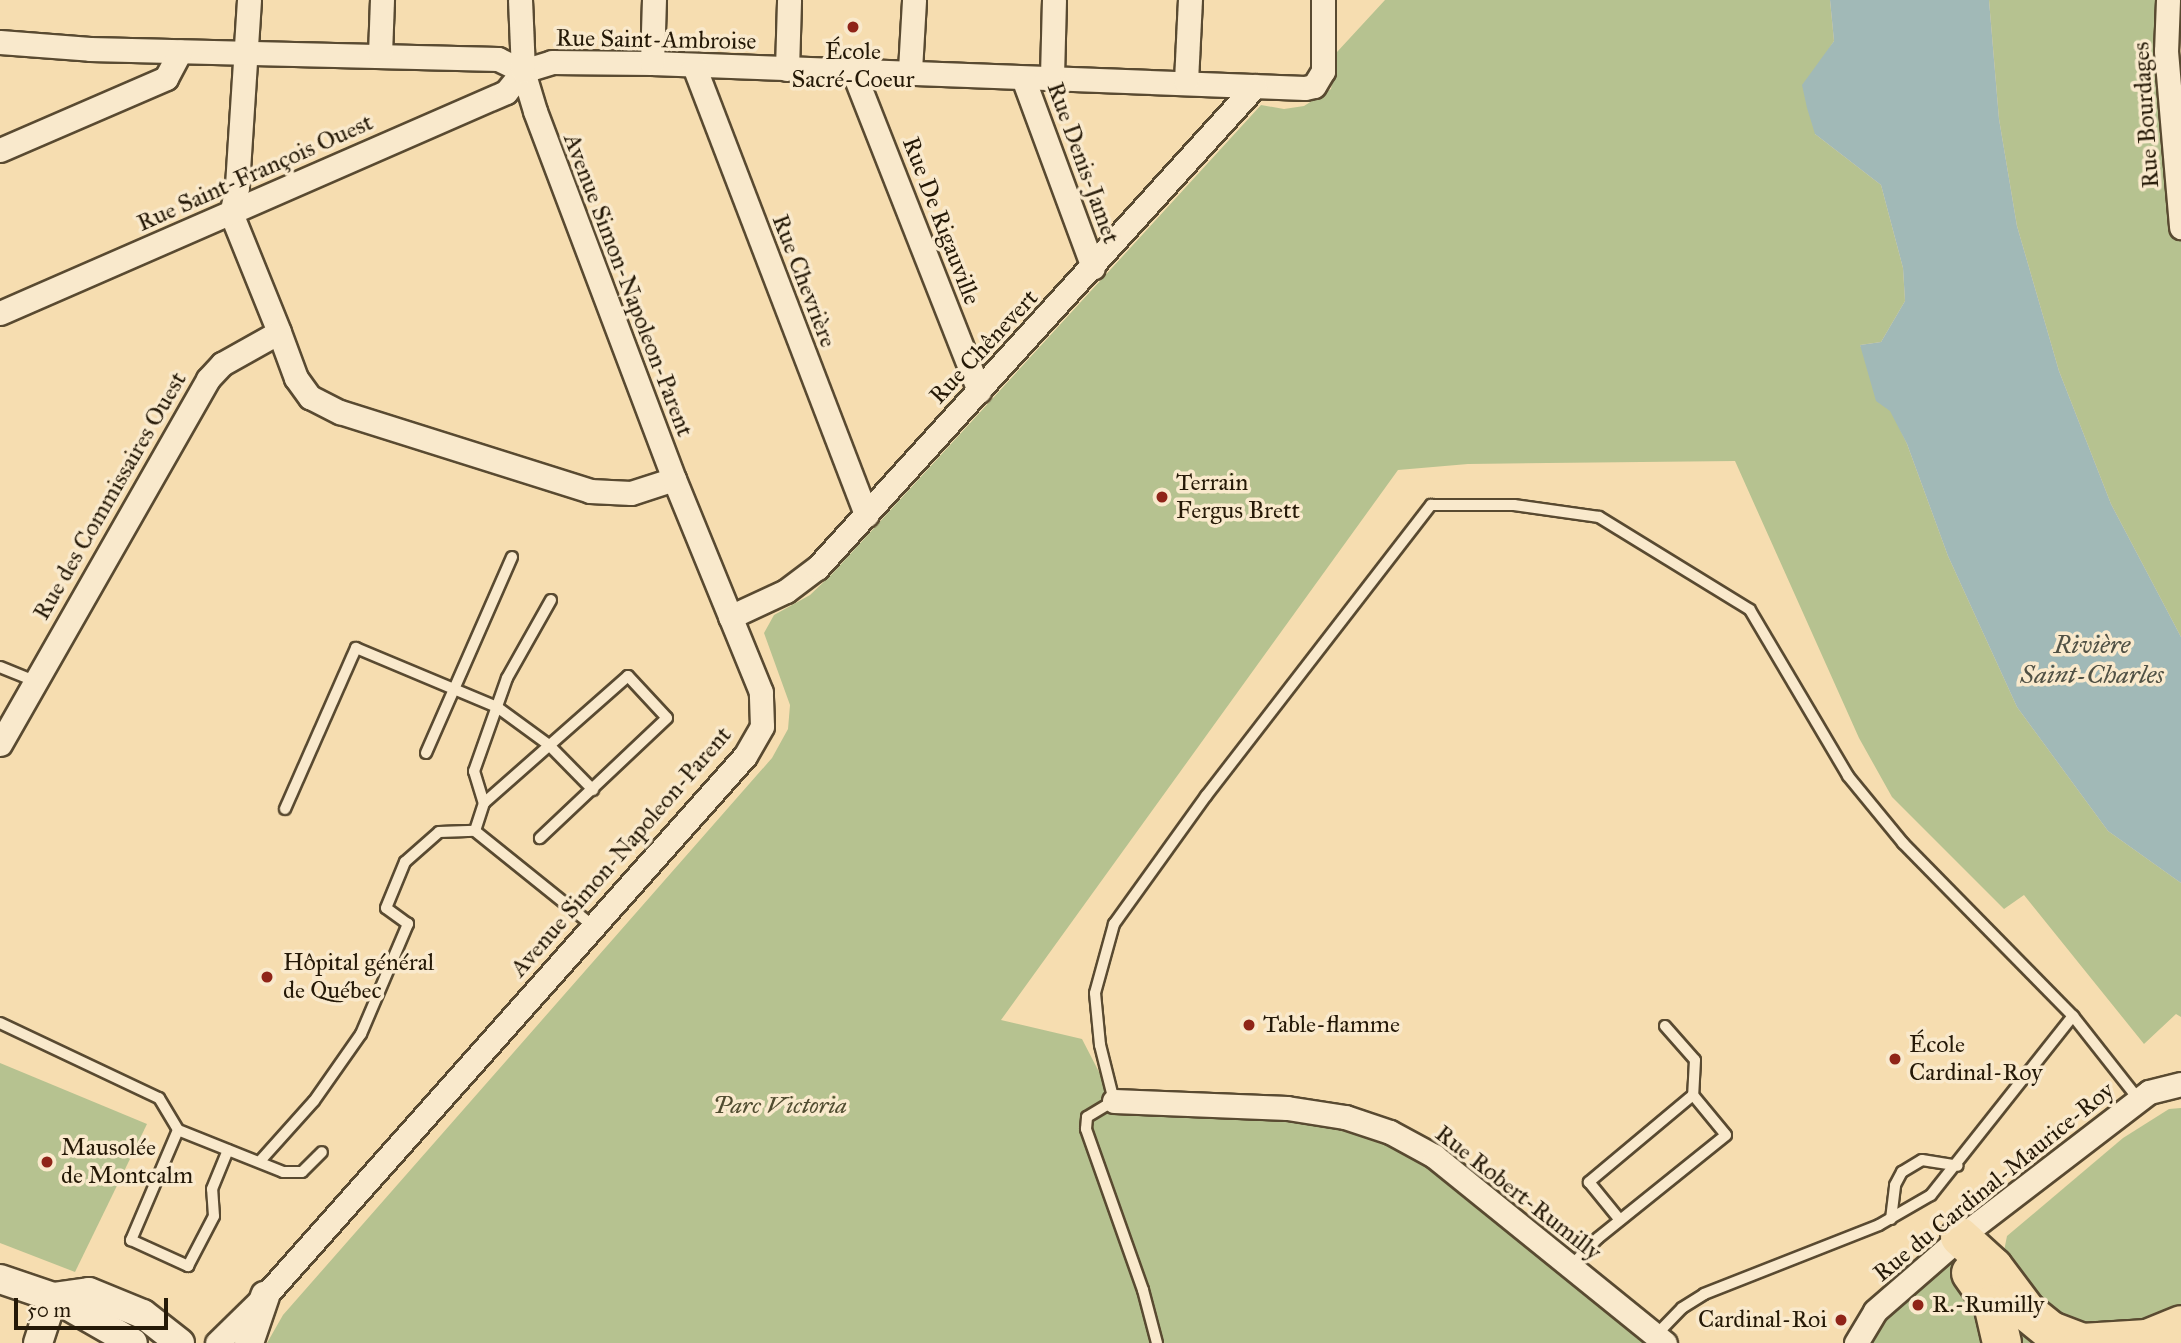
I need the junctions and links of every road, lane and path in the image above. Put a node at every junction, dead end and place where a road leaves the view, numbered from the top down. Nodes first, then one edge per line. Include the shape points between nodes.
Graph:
1 (249, 0) edge
2 (382, 0) edge
3 (520, 0) edge
4 (654, 0) edge
5 (789, 0) edge
6 (915, 0) edge
7 (1055, 0) edge
8 (1190, 0) edge
9 (1323, 0) edge
10 (2168, 0) edge
11 (0, 42) edge
12 (180, 52) junction
13 (246, 53) junction
14 (380, 54) junction
15 (652, 63) junction
16 (694, 66) junction
17 (788, 69) junction
18 (910, 70) junction
19 (523, 71) junction
20 (853, 71) junction
21 (1052, 76) junction
22 (1023, 78) junction
23 (1186, 81) junction
24 (1255, 86) junction
25 (0, 150) edge
26 (230, 213) junction
27 (2181, 226) edge
28 (1093, 267) junction
29 (0, 313) edge
30 (279, 332) junction
31 (979, 391) junction
32 (674, 480) junction
33 (866, 515) junction
34 (512, 557) dead end
35 (551, 600) dead end
36 (730, 617) junction
37 (0, 667) edge
38 (34, 681) junction
39 (454, 689) junction
40 (497, 707) junction
41 (0, 744) edge
42 (550, 745) junction
43 (426, 753) dead end
44 (593, 790) junction
45 (484, 803) junction
46 (285, 809) dead end
47 (475, 831) junction
48 (540, 838) dead end
49 (592, 925) junction
50 (2073, 1016) junction
51 (0, 1023) edge
52 (1665, 1026) dead end
53 (2181, 1084) edge
54 (1693, 1095) junction
55 (2138, 1100) junction
56 (1114, 1101) junction
57 (177, 1130) junction
58 (228, 1150) junction
59 (322, 1152) dead end
60 (261, 1160) junction
61 (1958, 1166) junction
62 (1891, 1219) junction
63 (1619, 1220) junction
64 (1961, 1237) junction
65 (1570, 1267) junction
66 (0, 1279) edge
67 (265, 1296) junction
68 (53, 1297) junction
69 (2181, 1325) edge
70 (1660, 1339) edge
71 (38, 1343) edge
72 (133, 1343) edge
73 (180, 1343) edge
74 (217, 1343) edge
75 (248, 1343) edge
76 (1157, 1343) edge
77 (1856, 1343) edge
78 (2002, 1343) edge

1 - 13 street
2 - 14 street
3 - 19 street, Avenue Simon-Napoleon-Parent
4 - 15 street
5 - 17 street
6 - 18 street
7 - 21 street
8 - 23 street
9 - 24 street, Rue Saint-Ambroise via 1323,71 1314,86
10 - 27 street, Rue Bourdages via 2166,51
11 - 12 street
12 - 13 street
12 - 25 street via 166,78
13 - 14 street
13 - 26 street via 237,188
14 - 19 street via 498,59
15 - 16 street, Rue Saint-Ambroise
15 - 19 street, Rue Saint-Ambroise via 552,62
16 - 17 street, Rue Saint-Ambroise
16 - 33 street, Rue Chevrière
17 - 20 street, Rue Saint-Ambroise
18 - 20 street, Rue Saint-Ambroise
18 - 22 street, Rue Saint-Ambroise
19 - 26 street, Rue Saint-François Ouest via 506,92
19 - 32 street, Avenue Simon-Napoleon-Parent
20 - 31 street, Rue De Rigauville
21 - 22 street, Rue Saint-Ambroise
21 - 23 street, Rue Saint-Ambroise
22 - 28 street, Rue Denis-Jamet
23 - 24 street, Rue Saint-Ambroise
24 - 28 street, Rue Chênevert
26 - 29 street, Rue Saint-François Ouest
26 - 30 street
28 - 31 street, Rue Chênevert
30 - 32 street via 296,378 310,397 340,412 590,491 631,493
30 - 38 street, Rue des Commissaires Ouest via 222,364 208,379
31 - 33 street, Rue Chênevert
32 - 36 street, Avenue Simon-Napoleon-Parent
33 - 36 street, Rue Chênevert via 807,576
34 - 39 lane
35 - 40 lane
36 - 49 street, Avenue Simon-Napoleon-Parent via 761,692 762,726 745,756
37 - 38 lane
38 - 41 street, Rue des Commissaires Ouest
39 - 40 lane
39 - 43 lane
39 - 46 lane via 356,648
40 - 42 lane
40 - 45 lane via 474,771
42 - 44 lane
42 - 44 lane via 628,676 667,718
42 - 45 lane
44 - 48 lane
45 - 47 lane
47 - 49 lane
47 - 60 lane via 439,832 405,862 386,908 408,924 361,1034 314,1101
49 - 67 street, Avenue Simon-Napoleon-Parent
50 - 55 lane
50 - 56 lane via 1903,843 1848,776 1750,610 1599,517 1514,505 1432,505 1206,796 1114,924 1095,993 1100,1045
50 - 61 lane
51 - 57 lane via 159,1098
52 - 54 lane via 1695,1060
53 - 55 street, Rue du Cardinal-Maurice-Roy via 2149,1092
54 - 63 lane via 1589,1182
54 - 63 lane via 1726,1135
55 - 64 street, Rue du Cardinal-Maurice-Roy
56 - 65 street, Rue Robert-Rumilly via 1287,1108 1345,1117 1390,1132 1434,1156
56 - 76 lane via 1087,1117 1086,1129 1147,1300
57 - 58 lane
57 - 58 lane via 131,1240 188,1266 214,1216 212,1189
58 - 60 lane
59 - 60 lane via 302,1172 284,1172
61 - 62 lane via 1931,1195
61 - 62 lane via 1922,1160 1902,1172 1895,1185
62 - 70 lane via 1704,1294 1682,1308
63 - 65 lane
64 - 69 highway via 1993,1267 2026,1311 2051,1331 2082,1343 2147,1339
64 - 77 street, Rue du Cardinal-Maurice-Roy via 1875,1311
64 - 78 highway via 1973,1279 1993,1304
65 - 70 street, Rue Robert-Rumilly
66 - 68 street
67 - 74 street, Avenue Simon-Napoleon-Parent
67 - 75 street
68 - 71 street
68 - 72 street
68 - 73 street via 89,1292 143,1314

